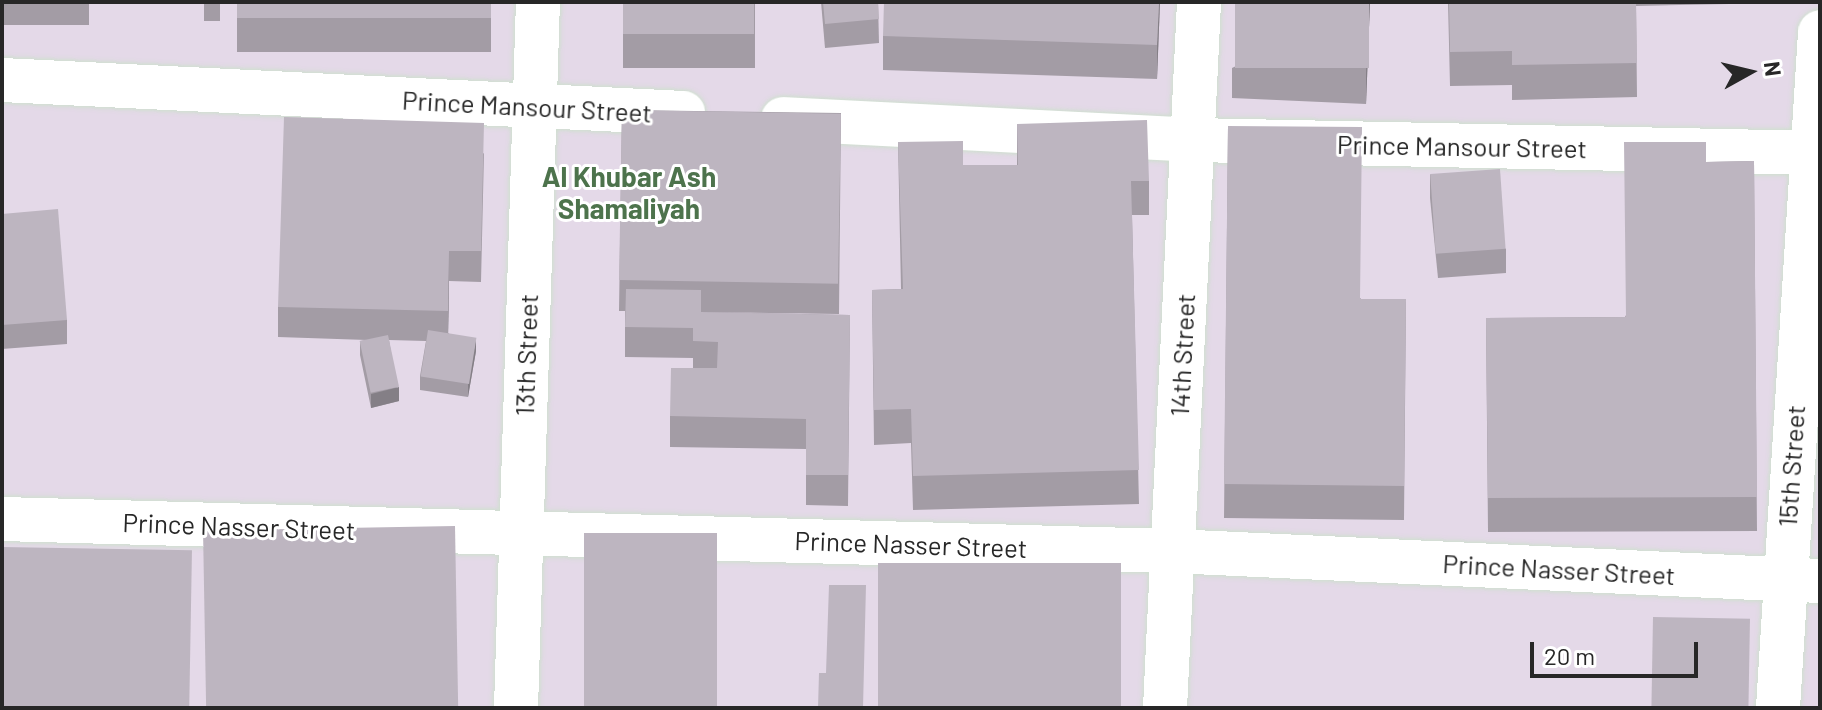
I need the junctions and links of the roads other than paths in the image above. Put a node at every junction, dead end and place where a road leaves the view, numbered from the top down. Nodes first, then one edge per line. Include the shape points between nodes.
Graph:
1 (538, 2) edge
2 (1199, 2) edge
3 (1820, 32) edge
4 (2, 80) edge
5 (533, 106) junction
6 (1194, 140) junction
7 (1817, 153) edge
8 (2, 519) edge
9 (521, 533) junction
10 (1172, 551) junction
11 (1802, 580) edge
12 (516, 708) edge
13 (1165, 708) edge
14 (1778, 708) edge

1 - 5 street, 13th Street
2 - 6 street, 14th Street
3 - 7 street, 15th Street
4 - 5 street, Prince Mansour Street
5 - 6 street, Prince Mansour Street
5 - 9 street, 13th Street
6 - 7 street, Prince Mansour Street
6 - 10 street, 14th Street
7 - 11 street, 15th Street
8 - 9 street, Prince Nasser Street
9 - 10 street, Prince Nasser Street
9 - 12 street, 13th Street
10 - 11 street, Prince Nasser Street
10 - 13 street, 14th Street
11 - 14 street, 15th Street

